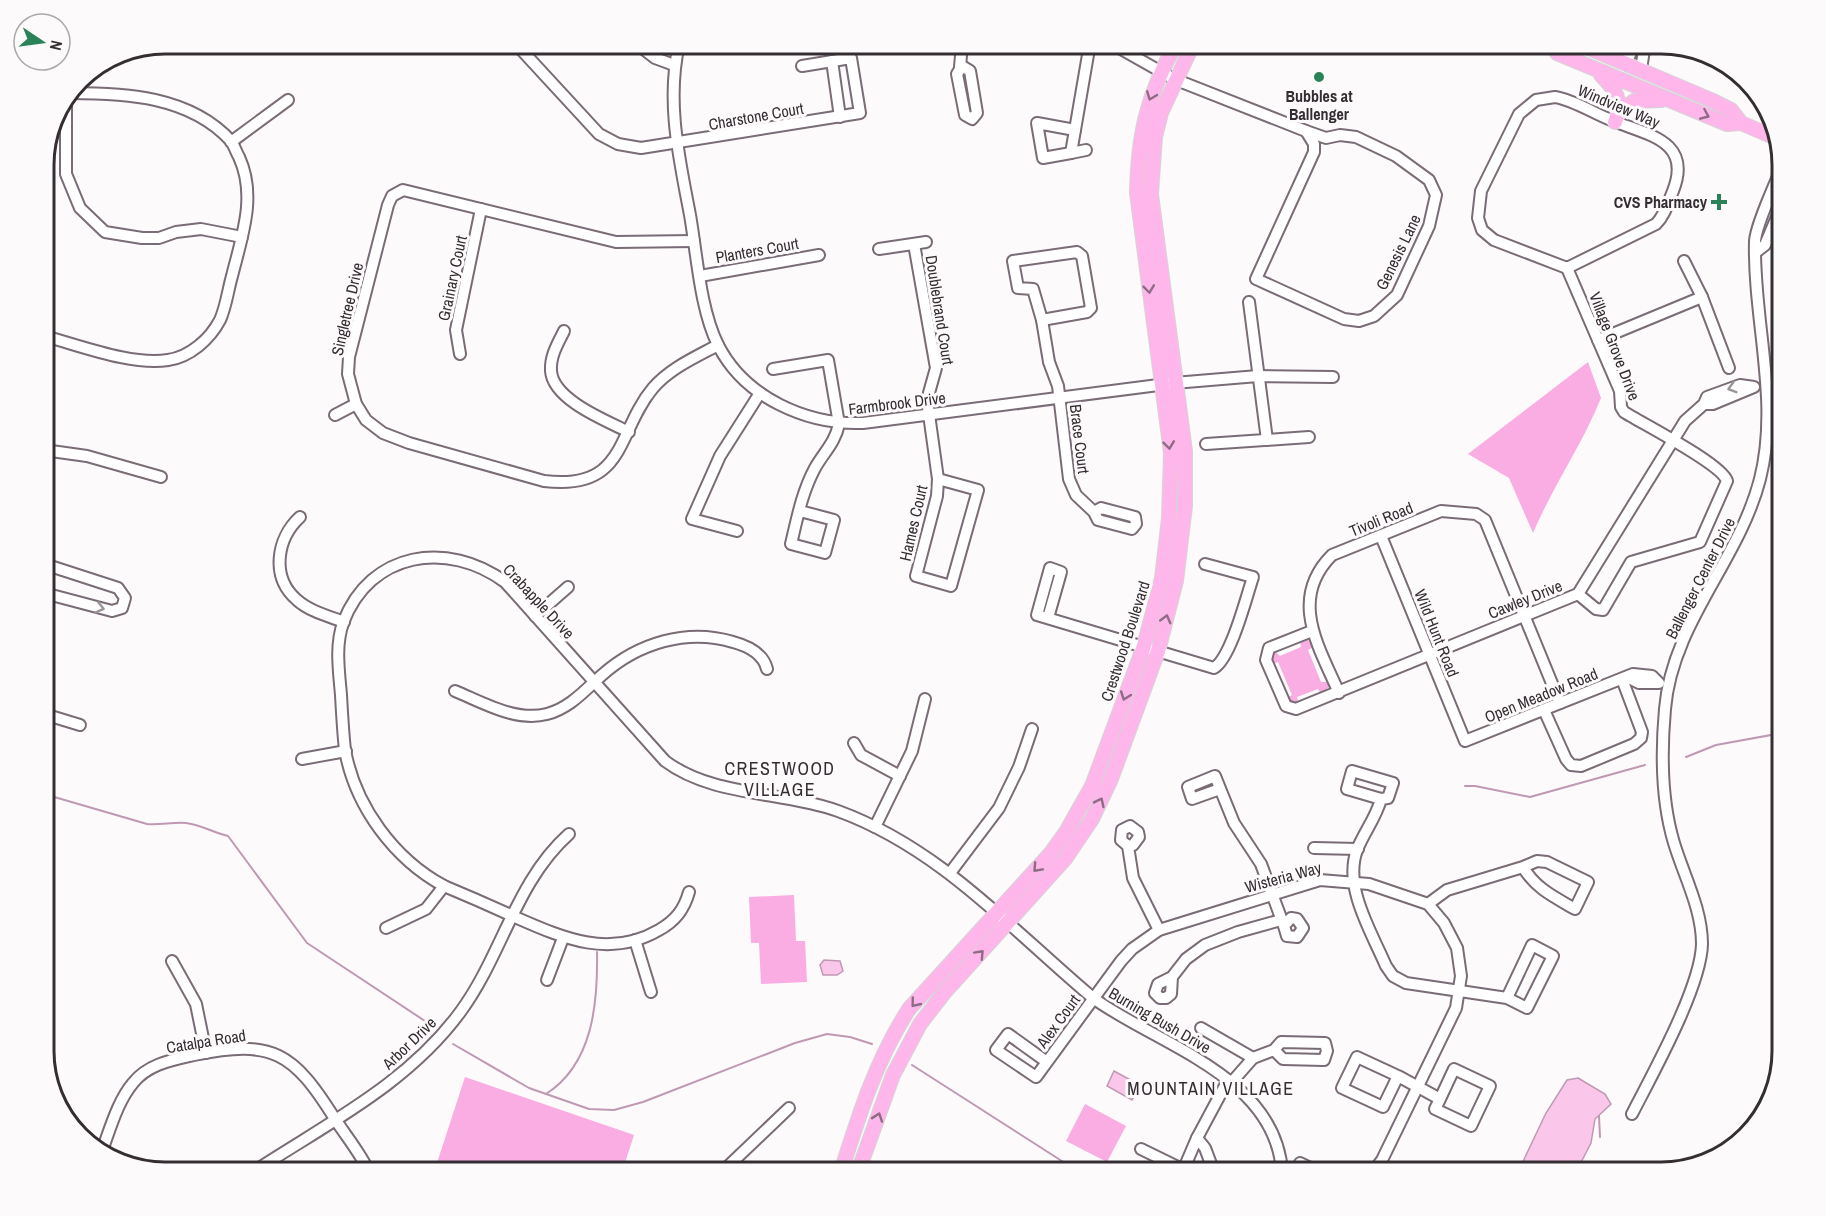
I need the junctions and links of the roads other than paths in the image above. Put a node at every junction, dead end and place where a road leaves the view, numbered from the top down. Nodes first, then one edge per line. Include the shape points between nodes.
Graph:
1 (525, 54) edge
2 (650, 54) edge
3 (677, 54) edge
4 (961, 54) edge
5 (1088, 54) edge
6 (1129, 54) edge
7 (1170, 54) edge
8 (1188, 54) edge
9 (1559, 54) edge
10 (1604, 54) edge
11 (1630, 54) edge
12 (1645, 54) edge
13 (832, 61) junction
14 (1626, 63) junction
15 (674, 65) junction
16 (802, 66) dead end
17 (960, 67) dead end
18 (1641, 69) junction
19 (1598, 71) junction
20 (1160, 72) junction
21 (1174, 79) junction
22 (80, 93) edge
23 (288, 100) dead end
24 (1670, 101) junction
25 (66, 115) edge
26 (840, 117) junction
27 (1617, 117) junction
28 (1742, 123) junction
29 (1075, 130) junction
30 (1306, 130) junction
31 (1768, 134) edge
32 (231, 142) junction
33 (676, 144) junction
34 (1086, 150) dead end
35 (1071, 153) junction
36 (1772, 193) edge
37 (481, 209) junction
38 (1772, 229) edge
39 (242, 237) junction
40 (694, 241) junction
41 (926, 242) dead end
42 (914, 244) junction
43 (879, 249) dead end
44 (1756, 252) junction
45 (819, 255) dead end
46 (1684, 261) dead end
47 (1567, 268) junction
48 (700, 276) junction
49 (1702, 297) junction
50 (1249, 302) dead end
51 (1042, 320) junction
52 (564, 331) dead end
53 (54, 339) edge
54 (1598, 340) junction
55 (718, 345) junction
56 (460, 354) dead end
57 (1729, 368) dead end
58 (773, 369) dead end
59 (1258, 376) junction
60 (1332, 377) dead end
61 (1168, 385) junction
62 (1766, 385) junction
63 (760, 393) junction
64 (1059, 397) junction
65 (356, 404) junction
66 (335, 414) dead end
67 (929, 415) junction
68 (839, 424) junction
69 (629, 432) junction
70 (1310, 437) dead end
71 (1267, 440) junction
72 (1674, 440) junction
73 (1206, 444) dead end
74 (54, 451) edge
75 (161, 477) dead end
76 (938, 479) junction
77 (800, 511) junction
78 (1094, 512) dead end
79 (300, 517) dead end
80 (737, 531) dead end
81 (1381, 536) junction
82 (1205, 564) dead end
83 (54, 567) edge
84 (568, 587) dead end
85 (1578, 594) junction
86 (54, 596) edge
87 (1525, 615) junction
88 (535, 616) junction
89 (1048, 618) dead end
90 (344, 622) junction
91 (1312, 631) junction
92 (1144, 646) junction
93 (1158, 651) junction
94 (1429, 655) junction
95 (767, 669) dead end
96 (1625, 678) junction
97 (594, 684) junction
98 (1664, 684) junction
99 (455, 691) dead end
100 (1339, 693) junction
101 (925, 699) dead end
102 (1560, 703) junction
103 (1544, 710) junction
104 (54, 717) edge
105 (80, 725) dead end
106 (1032, 729) dead end
107 (1465, 741) joint
108 (854, 743) dead end
109 (345, 751) junction
110 (302, 759) dead end
111 (900, 776) junction
112 (1220, 789) dead end
113 (1381, 799) dead end
114 (875, 827) junction
115 (569, 834) dead end
116 (1128, 846) dead end
117 (1314, 848) dead end
118 (1358, 849) junction
119 (1523, 867) junction
120 (950, 873) junction
121 (1354, 882) junction
122 (444, 886) junction
123 (689, 892) dead end
124 (1272, 894) junction
125 (1428, 904) junction
126 (996, 912) junction
127 (513, 916) junction
128 (1008, 924) junction
129 (386, 928) dead end
130 (1160, 930) junction
131 (562, 938) junction
132 (635, 940) junction
133 (172, 961) dead end
134 (1172, 977) dead end
135 (547, 980) dead end
136 (651, 992) dead end
137 (1459, 992) junction
138 (1093, 998) junction
139 (1507, 998) junction
140 (1202, 1028) dead end
141 (1274, 1050) dead end
142 (206, 1053) junction
143 (1253, 1058) junction
144 (1047, 1062) junction
145 (1398, 1076) junction
146 (1230, 1082) junction
147 (1418, 1088) junction
148 (1440, 1099) junction
149 (789, 1108) dead end
150 (1632, 1114) dead end
151 (336, 1120) junction
152 (1197, 1138) junction
153 (104, 1144) edge
154 (1142, 1149) dead end
155 (270, 1162) edge
156 (362, 1162) edge
157 (733, 1162) edge
158 (845, 1162) edge
159 (862, 1162) edge
160 (1167, 1162) edge
161 (1187, 1162) edge
162 (1210, 1162) edge
163 (1282, 1162) edge
164 (1381, 1162) edge

1 - 33 street, Charstone Court via 608,140 641,148
2 - 15 street
3 - 15 street, Farmbrook Drive
4 - 17 street
5 - 29 street
6 - 20 street
7 - 20 main road, Crestwood Boulevard
8 - 21 main road, Crestwood Boulevard
9 - 19 main road
10 - 14 main road
11 - 14 street
12 - 18 street
13 - 16 street, Charstone Court
13 - 26 street
13 - 26 street, Charstone Court via 851,57 860,113
14 - 18 main road
15 - 33 street, Farmbrook Drive via 672,119
18 - 28 main road via 1731,110
19 - 24 main road
19 - 27 main road via 1617,93
20 - 21 street
20 -> 61 main road, Crestwood Boulevard via 1144,119 1137,193
21 - 30 street
21 - 61 main road, Crestwood Boulevard via 1155,137 1150,194
22 - 32 street via 119,93 169,104 206,122
23 - 32 street
24 - 27 main road via 1634,101
24 -> 28 main road via 1727,124
25 - 39 street via 66,174 80,208 105,232 159,238 201,229
26 - 33 street, Charstone Court
27 - 47 street, Windview Way via 1669,146 1677,160 1677,181 1654,226
27 - 47 street, Windview Way via 1566,99 1536,100 1520,114 1481,190 1478,218 1485,234
28 - 31 main road
29 - 35 street
29 - 35 street via 1037,123 1043,158
30 - 30 street, Genesis Lane via 1326,138 1356,137 1396,156 1429,180 1436,195 1429,226 1397,295 1374,316 1359,321 1344,319 1256,279 1314,152
32 - 39 street via 247,175 249,199
33 - 40 street, Farmbrook Drive
34 - 35 street
36 - 44 street, Ballenger Center Drive via 1755,239
37 - 40 street, Singletree Drive via 616,242
37 - 56 street, Grainary Court via 456,330
37 - 65 street, Singletree Drive via 404,190 392,196 349,357 348,374
38 - 44 street via 1765,245
39 - 53 street via 220,320 198,348 169,360 130,358
40 - 48 street, Farmbrook Drive
41 - 42 street, Doublebrand Court
42 - 43 street, Doublebrand Court
42 - 67 street, Doublebrand Court via 936,368 928,393
44 - 62 street, Ballenger Center Drive
45 - 48 street, Planters Court
46 - 49 street
47 - 54 street, Village Grove Drive
48 - 55 street, Farmbrook Drive
49 - 54 street
49 - 57 street
50 - 59 street
51 - 51 street, Brace Court via 1091,308 1082,256 1077,252 1013,261 1018,288 1033,289
51 - 64 street, Brace Court
52 - 69 street via 552,363 556,382 585,410
54 - 72 street, Village Grove Drive via 1620,391 1624,412
55 - 63 street, Farmbrook Drive
55 - 69 street, Singletree Drive via 661,379
58 - 68 street via 828,360
59 - 60 street, Farmbrook Drive
59 - 61 street, Farmbrook Drive
59 - 71 street
61 - 64 street, Farmbrook Drive
61 -> 92 main road, Crestwood Boulevard via 1169,518 1162,578
93 -> 61 main road, Crestwood Boulevard via 1176,580 1185,506 1185,451
62 - 72 street, Cawley Drive via 1704,404 1685,422
62 - 98 street, Ballenger Center Drive via 1767,436 1755,495 1745,524 1689,624
63 - 68 street, Farmbrook Drive via 786,409
63 - 80 street via 720,456 692,519
64 - 67 street, Farmbrook Drive
64 - 78 street, Brace Court via 1071,484
65 - 66 street
65 - 69 street, Singletree Drive via 366,420 382,433 544,481 563,483 592,475 611,462
67 - 68 street, Farmbrook Drive
67 - 76 street, Hames Court
68 - 77 street via 834,443 815,467
70 - 71 street
71 - 73 street
72 - 85 street, Cawley Drive
72 - 85 street, Village Grove Drive via 1726,477 1703,539 1630,562 1603,610
74 - 75 street via 87,456
76 - 76 street, Hames Court via 938,496 916,576 951,586 978,490
77 - 77 street via 791,544 825,553 834,520
79 - 90 street via 288,528 279,557 288,591 312,609
81 - 87 street, Tivoli Road via 1441,511 1481,516
81 - 91 street, Tivoli Road via 1332,555 1325,562 1309,601
81 - 94 street, Wild Hunt Road
82 - 93 street via 1253,577 1228,649 1214,668
86 -> 83 street via 112,611 122,608 125,598 118,588
84 - 88 street
85 - 87 street, Cawley Drive
87 - 94 street, Cawley Drive
87 - 102 street
88 - 90 street, Crabapple Drive via 505,582 488,570 461,559 428,557 379,574 359,594
88 - 97 street, Crabapple Drive
89 - 92 street
90 - 109 street, Crabapple Drive via 338,664
91 - 100 street, Tivoli Road
91 - 100 street, Cawley Drive via 1269,648 1266,654 1286,706 1296,709
92 - 93 street
92 -> 126 main road, Crestwood Boulevard via 1080,811 1051,852
128 -> 93 main road, Crestwood Boulevard via 1065,859 1092,819 1111,779
94 - 100 street, Cawley Drive
94 - 107 street, Wild Hunt Road
95 - 97 street via 765,661 748,647 719,638 683,637 640,648
96 - 98 street
96 - 102 street, Open Meadow Road
96 - 103 street via 1641,738 1581,766 1571,765 1566,759
97 - 99 street via 572,703 535,716 502,710
97 - 114 street, Crabapple Drive via 676,770 709,783 837,811
98 - 150 street, Ballenger Center Drive via 1666,804 1673,841 1699,917 1702,944 1690,994
101 - 111 street via 920,727
102 - 103 street, Open Meadow Road
103 - 107 street, Open Meadow Road
104 - 105 street
106 - 120 street via 1020,767 999,808
108 - 111 street via 861,755
109 - 110 street
109 - 122 street, Crabapple Drive via 372,820 403,856
111 - 114 street
112 - 124 street via 1234,823 1261,864
113 - 118 street via 1375,820
114 - 120 street, Crabapple Drive
115 - 127 street, Arbor Drive via 544,858
116 - 130 street via 1135,885
117 - 118 street
118 - 121 street
119 - 119 street via 1542,890 1575,909 1588,882 1547,862 1537,861
119 - 125 street via 1447,890
120 - 126 street, Crabapple Drive
121 - 124 street, Wisteria Way via 1320,880
121 - 125 street, Wisteria Way via 1401,892
121 - 137 street via 1393,976 1406,983
122 - 127 street, Crabapple Drive
122 - 129 street via 426,909
123 - 132 street, Crabapple Drive via 677,917
124 - 130 street, Wisteria Way
124 - 134 street via 1282,923 1238,932 1205,945 1186,959
125 - 137 street, Wisteria Way via 1444,922 1457,948
126 - 128 street, Burning Bush Drive
126 -> 158 main road, Crestwood Boulevard via 934,980 891,1037
127 - 131 street, Crabapple Drive
127 - 151 street, Arbor Drive via 486,972 433,1044 404,1073
128 - 138 street, Burning Bush Drive
159 -> 128 main road, Crestwood Boulevard via 893,1075 920,1024
130 - 138 street, Wisteria Way via 1132,949
131 - 132 street, Crabapple Drive via 597,945
131 - 135 street
132 - 136 street
133 - 142 street via 196,1004
137 - 139 street
137 - 147 street, Wisteria Way via 1453,1019
138 - 144 street, Alex Court
138 - 146 street, Burning Bush Drive via 1204,1062
139 - 139 street via 1527,1008 1553,956 1533,945
140 - 143 street
141 - 143 street
142 - 151 street, Catalpa Road via 257,1048 287,1059 310,1080
142 - 153 street, Catalpa Road via 160,1064 133,1082
143 - 146 street
144 - 144 street, Alex Court via 1008,1034 996,1050 1036,1077
145 - 145 street via 1357,1057 1342,1088 1383,1107
145 - 147 street
146 - 152 street
146 - 163 street, Burning Bush Drive via 1252,1101 1271,1133
147 - 148 street
147 - 164 street, Wisteria Way
148 - 148 street via 1436,1109 1471,1126 1490,1086 1454,1069
149 - 157 street
151 - 155 street, Arbor Drive
151 - 156 street, Catalpa Road
152 - 161 street
152 - 162 street
154 - 160 street

